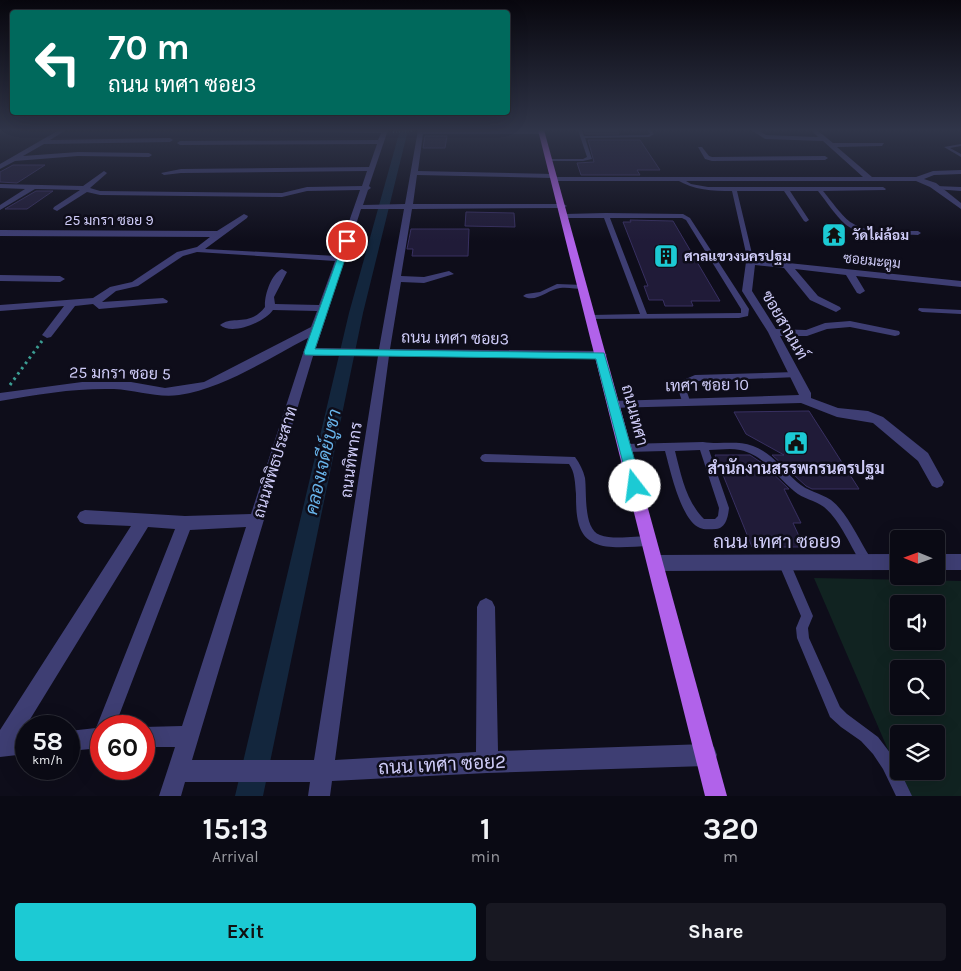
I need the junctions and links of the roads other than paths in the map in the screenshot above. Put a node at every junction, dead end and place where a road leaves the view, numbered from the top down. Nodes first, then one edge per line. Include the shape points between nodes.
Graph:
1 (414, 167) edge
2 (552, 167) edge
3 (786, 167) edge
4 (857, 167) edge
5 (373, 169) joint
6 (723, 172) dead end
7 (961, 172) edge
8 (104, 173) dead end
9 (164, 173) dead end
10 (414, 173) junction
11 (555, 178) junction
12 (679, 179) junction
13 (728, 179) junction
14 (759, 179) junction
15 (799, 179) junction
16 (870, 179) junction
17 (917, 179) junction
18 (0, 186) edge
19 (34, 186) junction
20 (367, 188) junction
21 (734, 188) junction
22 (763, 188) junction
23 (936, 188) junction
24 (85, 189) junction
25 (786, 189) junction
26 (819, 189) junction
27 (883, 189) dead end
28 (961, 189) edge
29 (364, 206) junction
30 (404, 206) junction
31 (961, 207) edge
32 (0, 208) edge
33 (57, 209) dead end
34 (563, 211) junction
35 (606, 215) junction
36 (244, 216) dead end
37 (806, 220) dead end
38 (0, 233) edge
39 (918, 233) dead end
40 (217, 234) junction
41 (199, 249) junction
42 (341, 259) junction
43 (751, 262) junction
44 (787, 266) junction
45 (282, 272) dead end
46 (850, 272) junction
47 (449, 274) dead end
48 (0, 278) edge
49 (60, 279) dead end
50 (396, 280) junction
51 (961, 284) edge
52 (584, 287) junction
53 (860, 291) dead end
54 (526, 296) dead end
55 (163, 300) dead end
56 (96, 301) junction
57 (71, 304) junction
58 (270, 307) junction
59 (0, 308) edge
60 (323, 308) junction
61 (836, 309) dead end
62 (922, 310) dead end
63 (961, 312) edge
64 (644, 316) junction
65 (591, 317) junction
66 (225, 325) dead end
67 (316, 329) junction
68 (773, 332) junction
69 (895, 333) dead end
70 (47, 335) road end
71 (315, 352) junction
72 (384, 353) junction
73 (601, 355) junction
74 (795, 375) junction
75 (2, 396) edge
76 (802, 399) junction
77 (686, 401) junction
78 (613, 405) junction
79 (702, 446) junction
80 (669, 447) junction
81 (626, 448) junction
82 (485, 458) dead end
83 (937, 482) dead end
84 (85, 517) dead end
85 (144, 520) junction
86 (257, 520) junction
87 (185, 523) junction
88 (650, 541) junction
89 (866, 561) junction
90 (784, 562) junction
91 (890, 562) edge
92 (945, 562) edge
93 (961, 562) edge
94 (656, 563) junction
95 (486, 607) dead end
96 (110, 715) edge
97 (189, 736) junction
98 (155, 737) edge
99 (15, 745) edge
100 (1, 746) edge
101 (706, 756) junction
102 (487, 762) junction
103 (178, 771) junction
104 (324, 771) junction
105 (170, 796) edge
106 (319, 796) edge
107 (716, 796) edge
108 (904, 796) edge

1 - 10 street, ถนนทิพากร
2 - 11 main road, ถนนเทศา
3 - 15 street
4 - 16 street
5 - 9 street
5 - 20 street, ถนนพิพิธประสาท
6 - 13 street
7 - 17 street via 933,173
8 - 24 street
10 - 11 street
10 - 30 street, ถนนทิพากร
11 - 12 street
11 - 34 main road, ถนนเทศา
12 - 13 street
12 - 21 lane via 701,188
13 - 14 street
14 - 15 street
14 - 22 lane
15 - 16 street
16 - 17 street
17 - 23 street
18 - 19 street
19 - 24 street
19 - 32 street
20 - 24 street via 307,189 282,195 100,193
20 - 29 street, ถนนพิพิธประสาท
21 - 22 lane
21 - 43 lane
22 - 25 lane
23 - 28 lane
23 - 31 street
24 - 33 street
25 - 26 lane
25 - 37 lane
26 - 27 lane
26 - 39 lane via 854,228
29 - 30 street
29 - 42 street, ถนนพิพิธประสาท
30 - 34 street
30 - 50 street, ถนนทิพากร
34 - 35 lane
34 - 52 main road, ถนนเทศา
35 - 64 lane
35 - 64 lane via 675,215 688,219 745,309 745,314 739,316
36 - 40 street
38 - 40 street, 25 มกรา ซอย 9
40 - 41 street
41 - 42 street via 204,252
41 - 56 street via 170,259 136,284 113,289
42 - 60 street, ถนนพิพิธประสาท
43 - 44 street, ซอยมะตูม
43 - 68 street, ซอยสานนท์ via 747,291
44 - 46 street, ซอยมะตูม
44 - 61 street via 814,298
45 - 58 street via 269,297
46 - 51 street, ซอยมะตูม
46 - 53 street
47 - 50 street via 430,279
48 - 49 street
50 - 72 street, ถนนทิพากร
52 - 54 lane via 557,286 542,294
52 - 65 main road, ถนนเทศา
55 - 56 street via 99,306
56 - 57 street
57 - 59 street
57 - 70 street
58 - 60 street
58 - 66 street via 257,320
60 - 67 street, ถนนพิพิธประสาท
62 - 63 lane
64 - 65 lane
65 - 73 main road, ถนนเทศา
67 - 71 street, ถนนพิพิธประสาท
67 - 75 street, 25 มกรา ซอย 5 via 207,385 190,389 165,392 130,386 80,387
68 - 69 street via 807,333 825,326 850,324
68 - 74 street, ซอยสานนท์
71 - 72 street, ถนน เทศา ซอย3
71 - 86 street, ถนนพิพิธประสาท
72 - 73 street, ถนน เทศา ซอย3
72 - 104 street, ถนนทิพากร
73 - 78 main road, ถนนเทศา
74 - 76 street, ซอยสานนท์ via 805,393
74 - 77 lane via 695,378 684,383 682,389
76 - 77 street, เทศา ซอย 10
76 - 83 street via 837,412 878,420 923,456
77 - 78 street, เทศา ซอย 10
78 - 81 main road, ถนนเทศา
79 - 80 lane
79 - 80 lane via 724,508 718,524 702,524 694,517 686,503
79 - 89 lane via 738,446 756,450 768,458 800,491 830,506
80 - 81 lane
81 - 88 main road, ถนนเทศา
82 - 88 lane via 572,460 578,470 584,524 589,535 596,540
84 - 85 street
85 - 87 street
85 - 100 street
86 - 87 street
86 - 97 street, ถนนพิพิธประสาท
87 - 96 street
88 - 94 main road, ถนนเทศา
89 - 90 street, ถนน เทศา ซอย9
89 - 91 street, ถนน เทศา ซอย9
90 - 94 street, ถนน เทศา ซอย9
90 - 108 lane via 807,616 802,628 803,638 835,712 879,750
92 - 93 street
94 - 101 main road, ถนนเทศา
95 - 102 street
97 - 98 street
97 - 103 street, ถนนพิพิธประสาท
99 - 100 street
101 - 102 street, ถนน เทศา ซอย2
101 - 107 main road, ถนนเทศา
102 - 104 street, ถนน เทศา ซอย2
103 - 104 street, ถนน เทศา ซอย2
103 - 105 street, ถนนพิพิธประสาท
104 - 106 street, ถนนทิพากร

